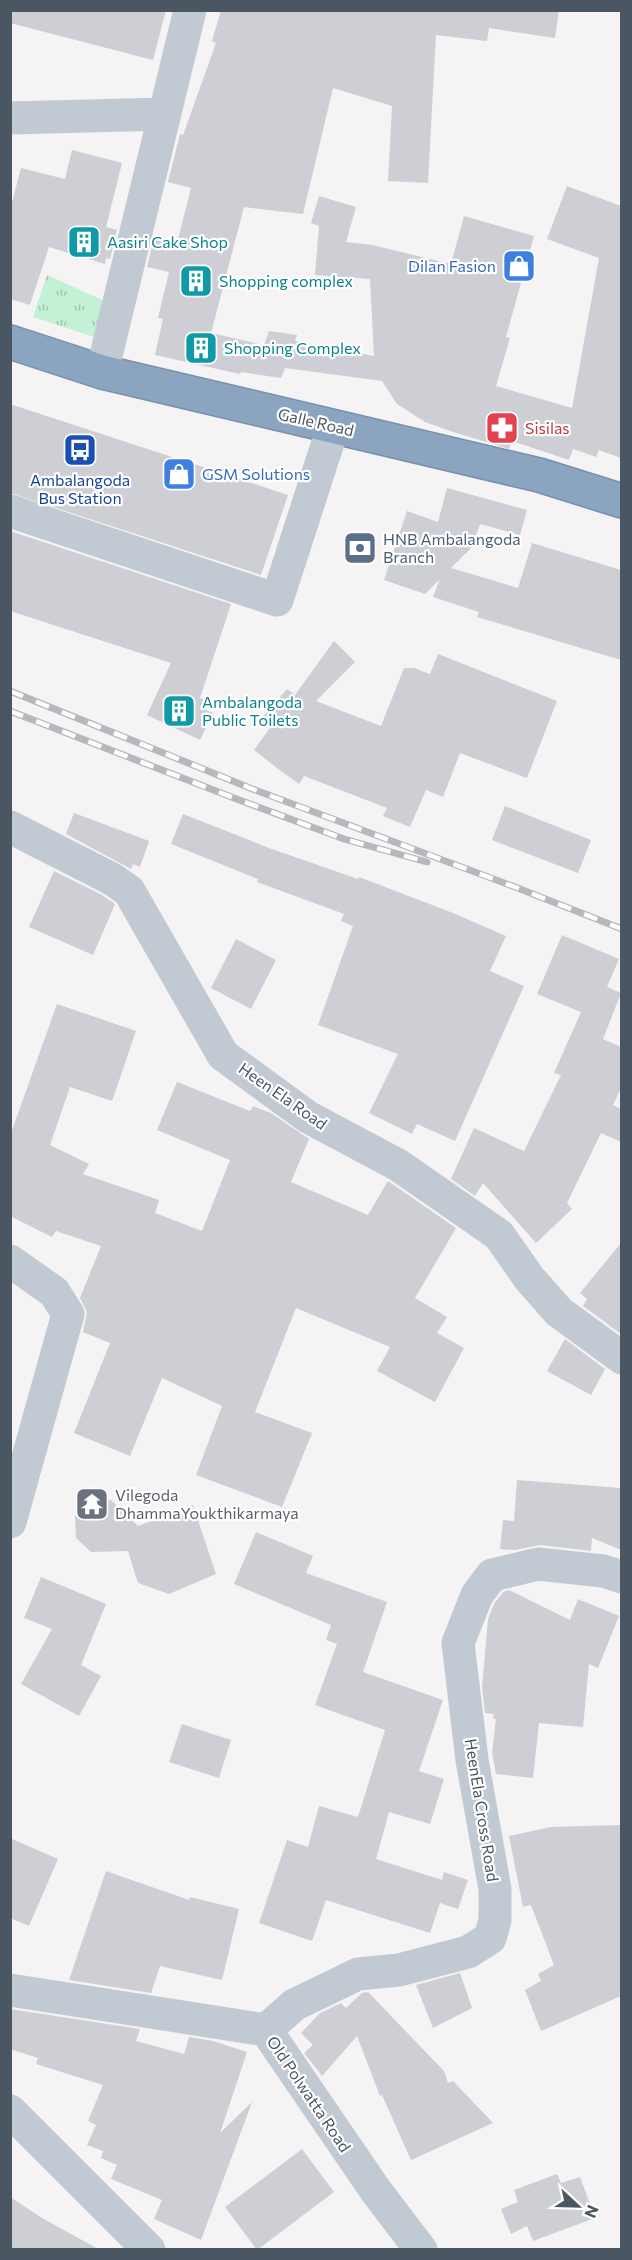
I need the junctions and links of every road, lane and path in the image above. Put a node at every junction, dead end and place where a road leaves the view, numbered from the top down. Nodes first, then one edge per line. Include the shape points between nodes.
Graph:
1 (190, 10) edge
2 (164, 114) junction
3 (10, 118) edge
4 (10, 342) edge
5 (102, 372) junction
6 (333, 427) junction
7 (621, 501) edge
8 (10, 511) edge
9 (10, 826) edge
10 (10, 1261) edge
11 (621, 1358) edge
12 (10, 1522) edge
13 (621, 1577) edge
14 (10, 1990) edge
15 (266, 2030) junction
16 (10, 2111) edge
17 (149, 2250) edge
18 (421, 2250) edge

1 - 2 street
2 - 3 street
2 - 5 street
4 - 5 highway, Galle Road
5 - 6 highway, Galle Road
6 - 7 highway, Galle Road via 539,475
6 - 8 street via 277,600
9 - 11 street, Heen Ela Road via 129,891 224,1055 308,1117 398,1165 498,1235 559,1312
10 - 12 street via 54,1292 68,1314
13 - 15 street, HeenEla Cross Road via 603,1571 538,1564 492,1575 477,1595 458,1642 472,1760 495,1889 495,1920 490,1938 468,1952 399,1970 358,1974 294,2005
14 - 15 street, Old Polwatta Road
15 - 18 street, Old Polwatta Road
16 - 17 street

